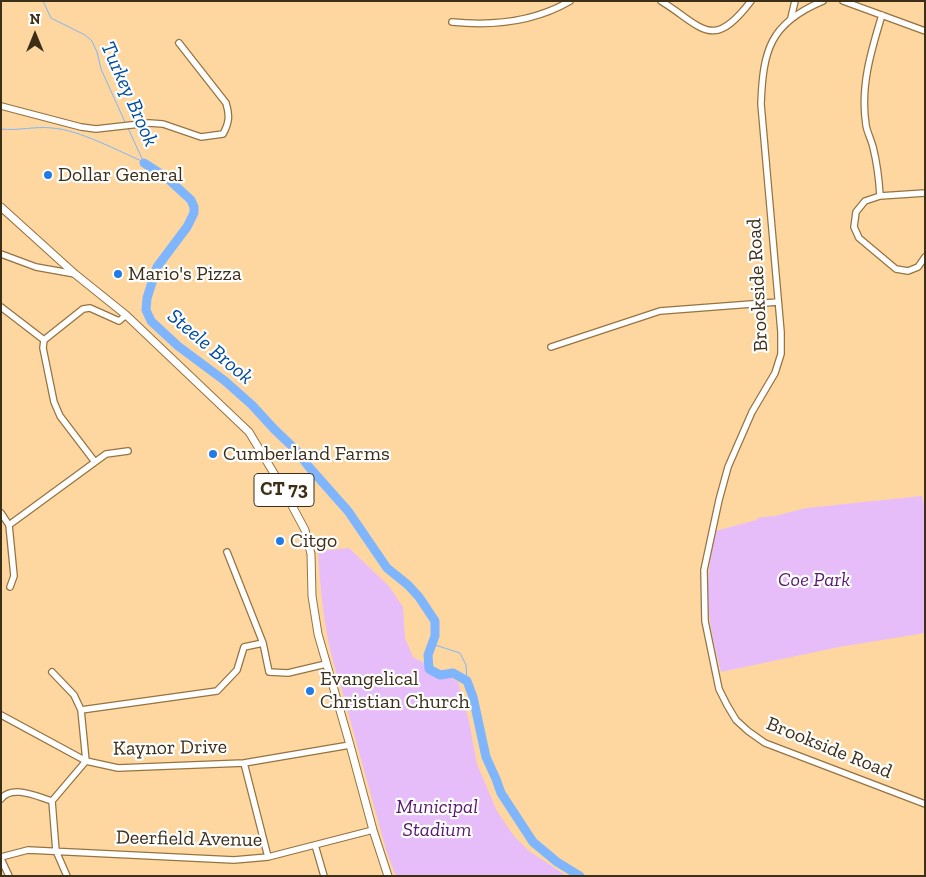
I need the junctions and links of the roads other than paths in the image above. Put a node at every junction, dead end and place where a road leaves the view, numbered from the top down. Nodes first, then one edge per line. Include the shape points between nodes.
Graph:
1 (570, 1) edge
2 (661, 1) edge
3 (751, 1) edge
4 (795, 1) edge
5 (823, 1) edge
6 (843, 1) edge
7 (882, 15) junction
8 (791, 18) junction
9 (452, 22) dead end
10 (925, 31) edge
11 (179, 43) dead end
12 (1, 106) edge
13 (925, 193) edge
14 (880, 196) junction
15 (1, 207) edge
16 (1, 254) edge
17 (925, 257) edge
18 (75, 274) junction
19 (778, 302) junction
20 (1, 307) edge
21 (126, 315) junction
22 (44, 340) junction
23 (552, 347) dead end
24 (128, 451) dead end
25 (95, 462) junction
26 (1, 513) edge
27 (10, 525) junction
28 (227, 552) dead end
29 (10, 587) dead end
30 (263, 643) junction
31 (326, 664) junction
32 (52, 672) dead end
33 (81, 710) junction
34 (1, 715) edge
35 (350, 745) junction
36 (86, 761) junction
37 (244, 763) junction
38 (1, 799) edge
39 (52, 800) junction
40 (925, 804) edge
41 (373, 830) junction
42 (315, 845) junction
43 (56, 851) junction
44 (1, 858) edge
45 (268, 858) junction
46 (9, 876) edge
47 (67, 876) edge
48 (324, 876) edge
49 (388, 876) edge

1 - 9 street via 534,17 495,23
2 - 3 street via 698,27 711,31 733,24
4 - 8 street, Brookside Road
5 - 8 street, Brookside Road
6 - 7 street
7 - 10 street
7 - 14 street via 871,51 864,102 866,127 879,174
8 - 19 street, Brookside Road via 775,34 762,79
11 - 12 street via 226,103 229,120 223,134 201,137 163,124 149,123 81,127
13 - 14 street
14 - 17 street via 865,201 856,212 854,227 859,238 896,269 918,267
15 - 18 main road, CT 73
16 - 18 street via 36,267
18 - 21 main road, CT 73
19 - 23 street via 660,311
19 - 40 street, Brookside Road via 781,354 775,373 752,412 728,467 704,570 705,621 719,689 736,720 765,743
20 - 22 street
21 - 22 street via 120,321 90,308 83,309
21 - 31 main road, CT 73 via 249,432 281,485 305,530 311,554 314,616
22 - 25 street via 54,402 60,416
24 - 25 street via 106,454
25 - 27 street
26 - 27 street
27 - 29 street via 14,576
28 - 30 street
30 - 31 street via 269,672 288,673
30 - 33 street via 244,647 236,670 217,691
31 - 35 main road, CT 73
32 - 33 street via 74,695
33 - 36 street
34 - 36 street, Kaynor Drive
35 - 37 street, Kaynor Drive
35 - 41 main road, CT 73
36 - 37 street, Kaynor Drive via 118,768
36 - 39 street
37 - 45 street
38 - 39 street via 18,791
39 - 43 street
41 - 42 street, Deerfield Avenue
41 - 49 main road, CT 73
42 - 45 street, Deerfield Avenue
42 - 48 street
43 - 44 street, Deerfield Avenue via 28,850
43 - 45 street, Deerfield Avenue via 234,860
43 - 47 street
44 - 46 street

